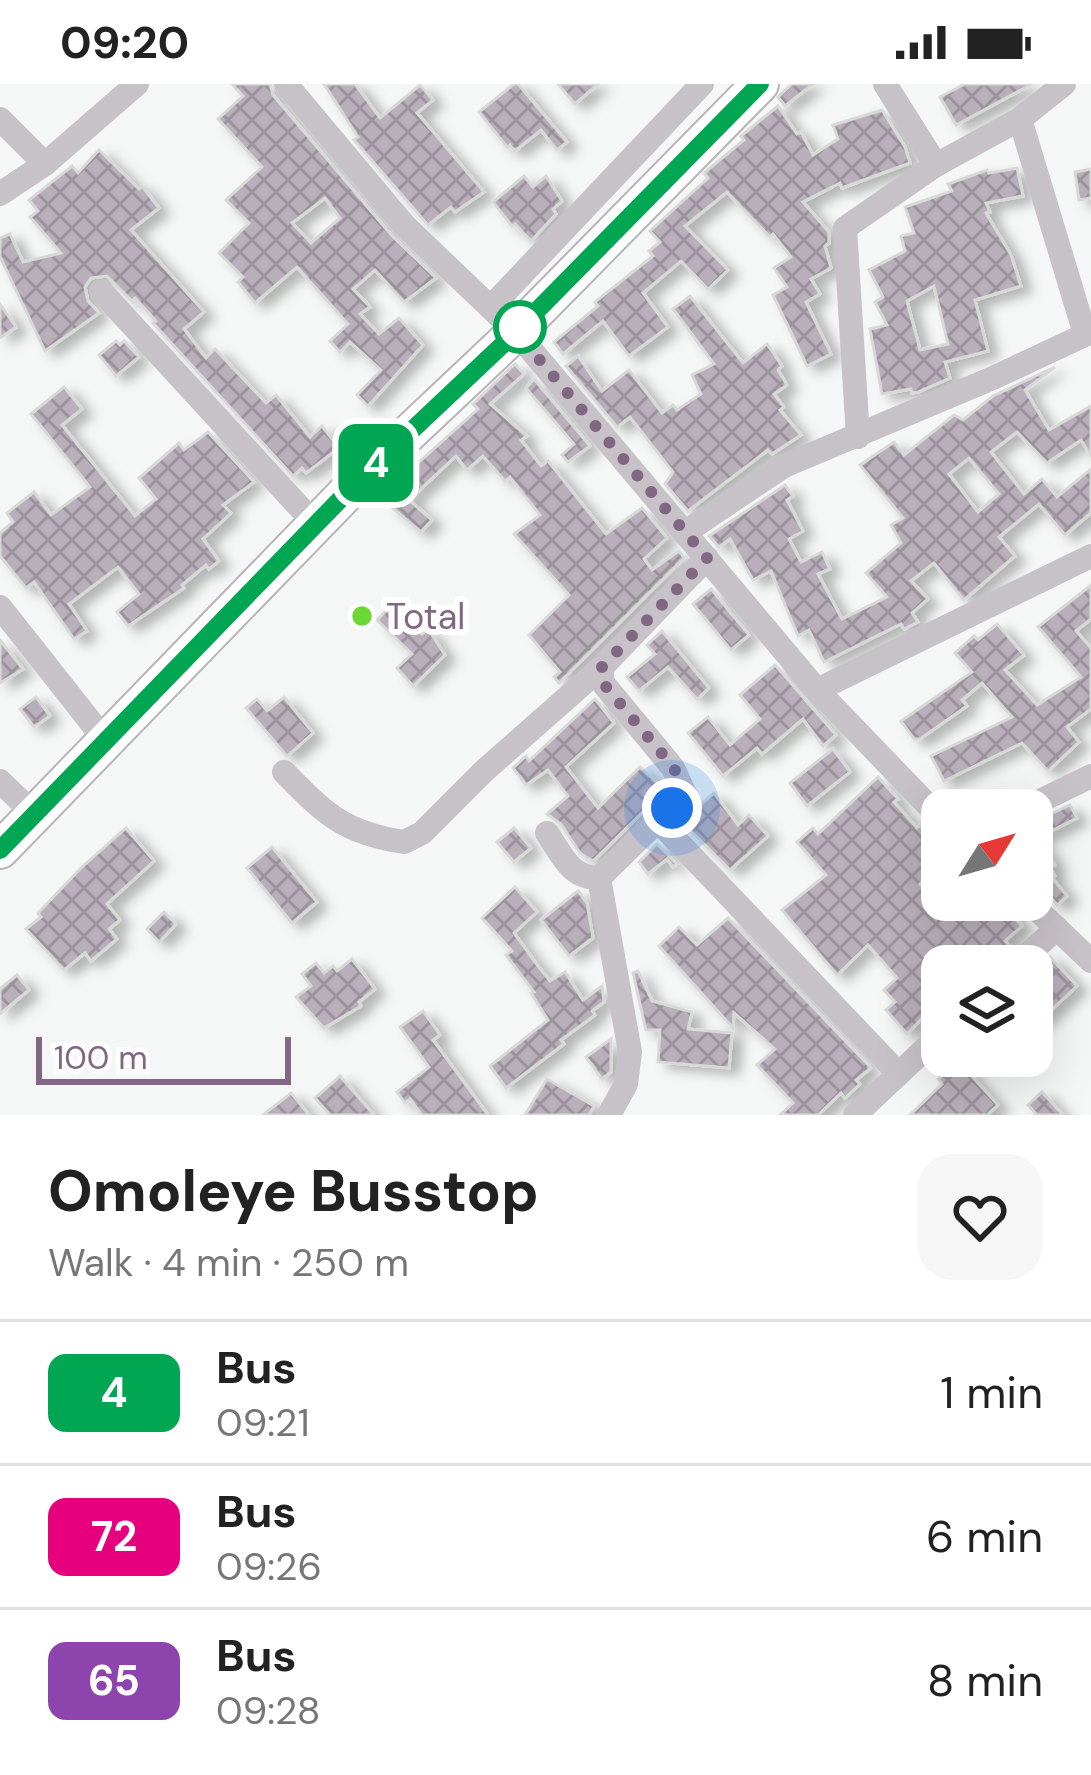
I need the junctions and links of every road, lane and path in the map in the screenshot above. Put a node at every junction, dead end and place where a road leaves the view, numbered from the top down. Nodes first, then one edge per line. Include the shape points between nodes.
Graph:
1 (137, 84) edge
2 (286, 84) edge
3 (702, 84) edge
4 (885, 84) edge
5 (1064, 84) edge
6 (749, 88) edge
7 (0, 119) edge
8 (1020, 119) junction
9 (45, 164) junction
10 (936, 165) junction
11 (0, 194) edge
12 (100, 291) dead end
13 (503, 319) junction
14 (1088, 333) edge
15 (858, 437) junction
16 (316, 524) junction
17 (684, 533) junction
18 (1091, 556) edge
19 (707, 558) junction
20 (0, 607) edge
21 (602, 667) junction
22 (818, 690) junction
23 (105, 740) junction
24 (284, 772) dead end
25 (1091, 776) edge
26 (0, 781) edge
27 (1053, 795) edge
28 (921, 798) edge
29 (35, 815) junction
30 (658, 822) junction
31 (548, 833) dead end
32 (0, 850) edge
33 (599, 878) junction
34 (1050, 921) edge
35 (1057, 928) junction
36 (1038, 945) edge
37 (1091, 961) edge
38 (921, 1052) edge
39 (898, 1073) junction
40 (609, 1115) edge
41 (855, 1115) edge

1 - 9 street
2 - 13 street via 404,225
3 - 13 street
4 - 10 street
5 - 8 street
6 - 13 highway
7 - 9 street
8 - 10 street
8 - 14 street
9 - 11 street
10 - 15 street via 845,228
12 - 16 street
13 - 16 highway
13 - 17 street
14 - 15 street
15 - 17 street via 784,466
16 - 23 highway
17 - 19 street
18 - 22 street
19 - 21 street
19 - 22 street
20 - 23 street
21 - 24 street via 404,842 348,829
21 - 30 street via 602,682 674,768 685,794
22 - 28 street
23 - 29 highway
25 - 27 street
26 - 29 street
29 - 32 highway
30 - 33 street
30 - 39 street
31 - 33 street via 573,872
33 - 40 street via 630,1052 626,1084
34 - 35 street
35 - 36 street
35 - 37 street
38 - 39 street
39 - 41 street

